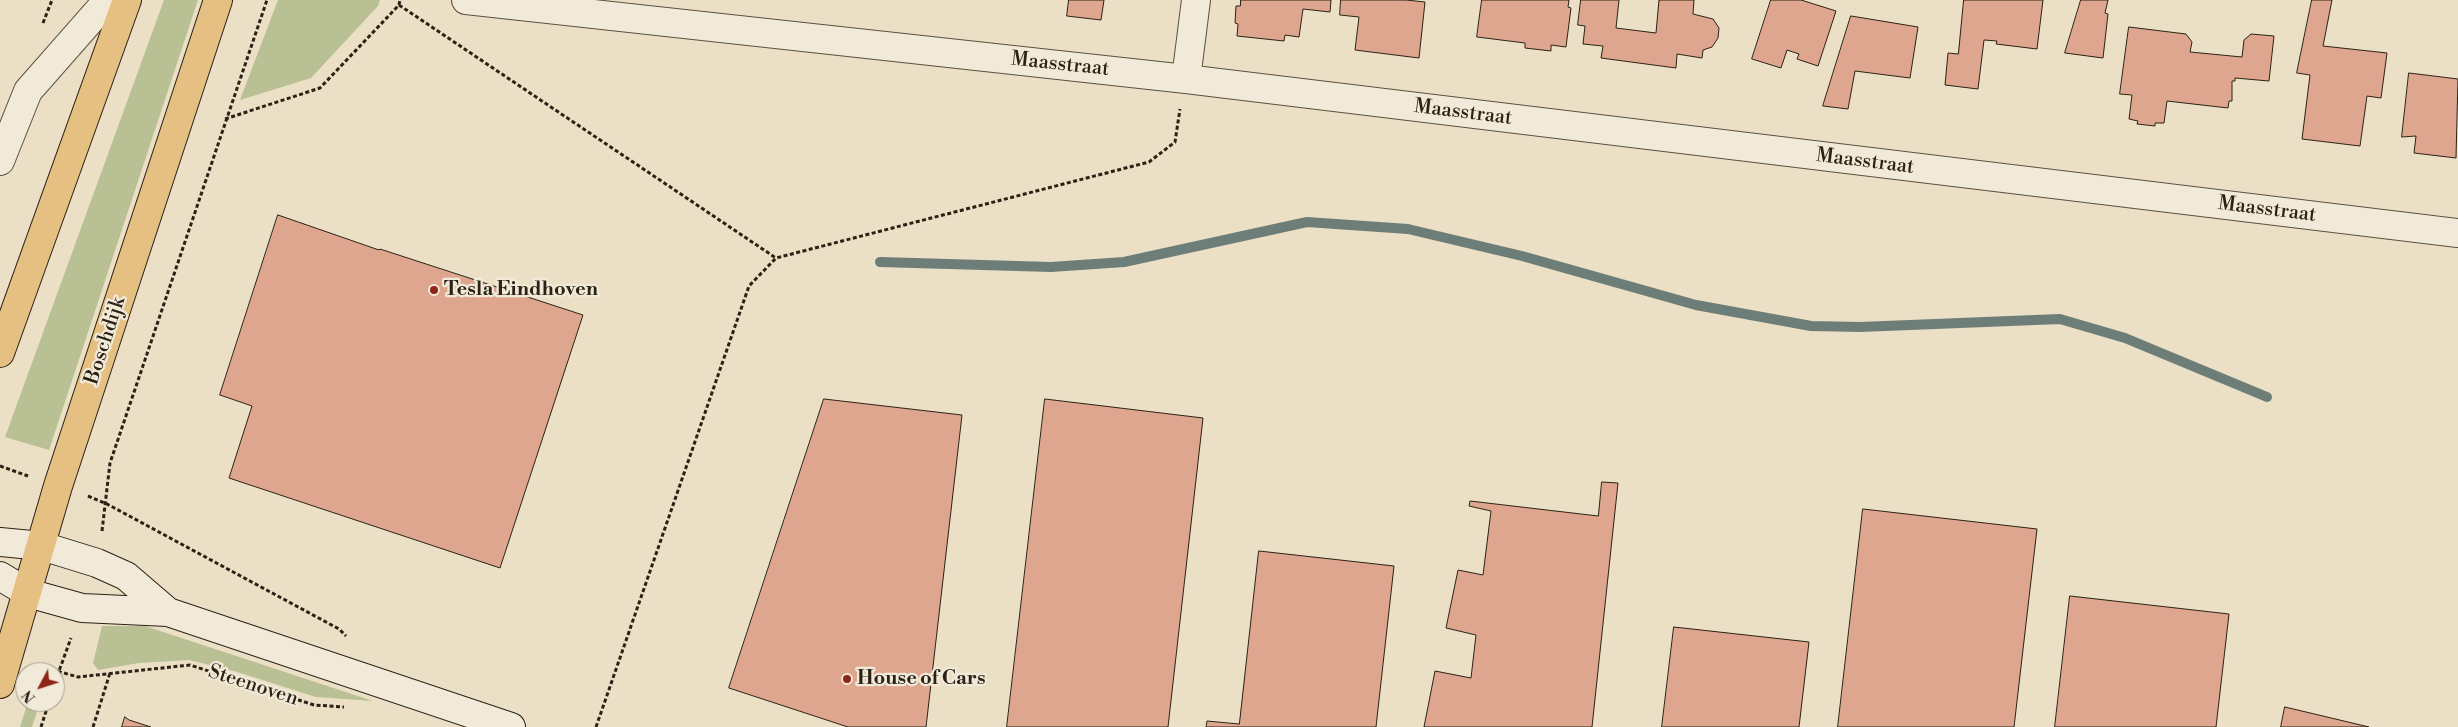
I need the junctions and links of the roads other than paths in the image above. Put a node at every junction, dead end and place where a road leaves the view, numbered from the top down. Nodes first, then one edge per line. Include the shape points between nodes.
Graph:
1 (108, 0) edge
2 (127, 0) edge
3 (218, 0) edge
4 (466, 0) edge
5 (1196, 0) edge
6 (1186, 79) junction
7 (0, 161) edge
8 (2458, 234) edge
9 (0, 353) edge
10 (0, 542) edge
11 (42, 546) junction
12 (0, 576) edge
13 (28, 593) junction
14 (168, 612) junction
15 (0, 684) edge
16 (511, 727) edge

1 - 7 street via 28,90
2 - 9 main road
3 - 11 main road, Boschdijk via 58,486
4 - 6 street, Maasstraat
5 - 6 street
6 - 8 street, Maasstraat
10 - 11 street, Steenoven
11 - 13 main road, Boschdijk
11 - 14 street, Steenoven via 126,576
12 - 13 street, Steenoven
13 - 14 street, Steenoven via 82,608
13 - 15 main road, Boschdijk
14 - 16 street, Steenoven

